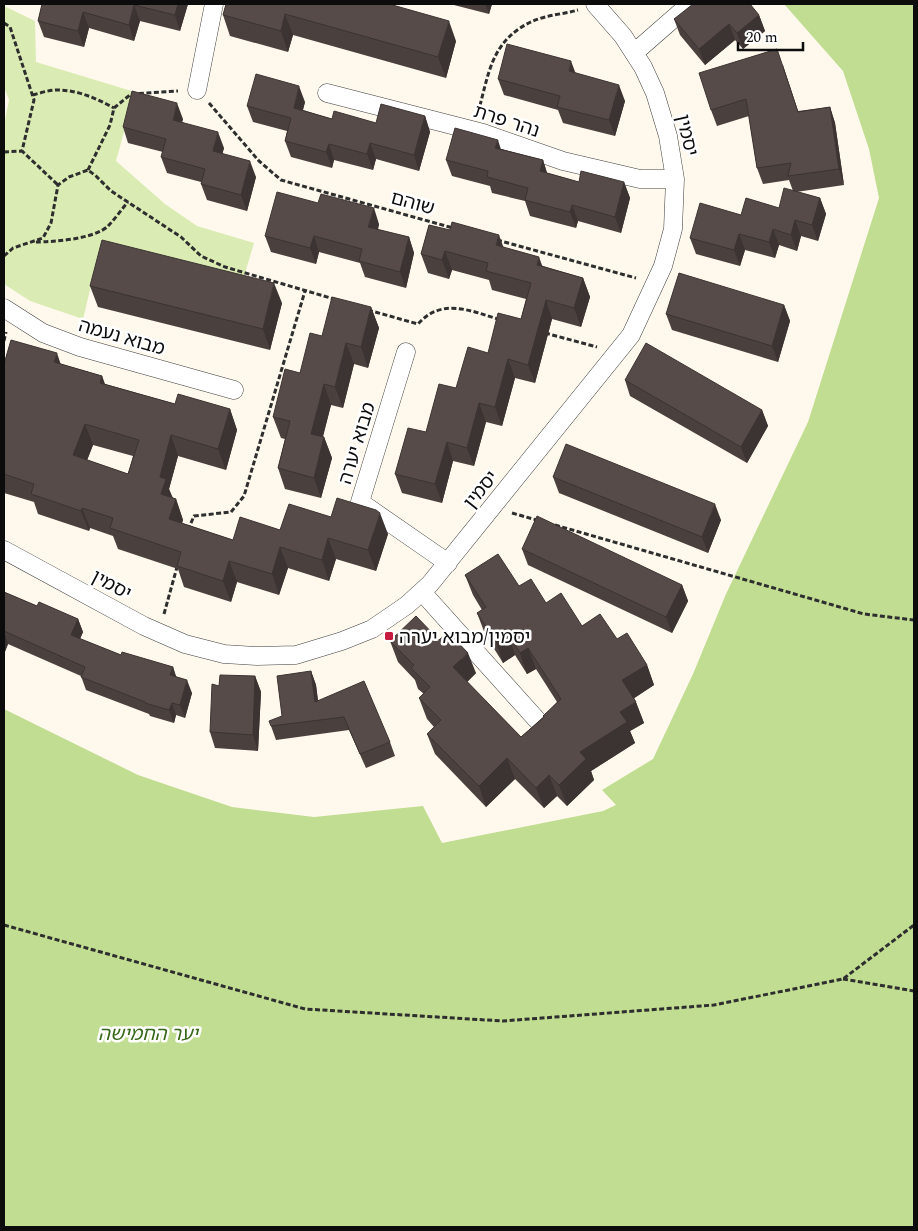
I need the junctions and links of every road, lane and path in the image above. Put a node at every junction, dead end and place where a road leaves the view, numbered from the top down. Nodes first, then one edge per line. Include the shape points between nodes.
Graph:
1 (214, 4) edge
2 (690, 4) edge
3 (596, 5) edge
4 (4, 23) edge
5 (634, 53) junction
6 (197, 90) junction
7 (327, 93) dead end
8 (33, 95) junction
9 (114, 108) junction
10 (474, 131) junction
11 (22, 151) junction
12 (4, 152) edge
13 (88, 170) junction
14 (675, 179) junction
15 (58, 185) junction
16 (128, 202) junction
17 (457, 229) edge
18 (495, 239) edge
19 (33, 242) junction
20 (4, 256) edge
21 (656, 283) junction
22 (306, 291) junction
23 (343, 302) edge
24 (4, 308) edge
25 (362, 308) edge
26 (508, 322) edge
27 (544, 332) edge
28 (406, 352) dead end
29 (617, 353) junction
30 (234, 390) dead end
31 (492, 507) junction
32 (185, 539) edge
33 (4, 550) edge
34 (180, 558) edge
35 (448, 563) junction
36 (422, 592) junction
37 (914, 620) edge
38 (159, 632) junction
39 (537, 720) edge
40 (4, 925) edge
41 (914, 925) edge
42 (843, 979) junction
43 (914, 991) edge

1 - 6 street
2 - 5 street
3 - 5 street, יסמין
3 - 10 path via 534,21 513,34 497,51 490,67
4 - 8 path via 10,27
5 - 14 street, יסמין via 655,93 668,136
6 - 9 path via 131,94
6 - 17 path, שוהם via 281,180
7 - 10 street, נהר פרת
8 - 9 path via 56,90 75,92
8 - 11 path
9 - 13 path via 110,125
10 - 14 street, נהר פרת via 563,161 640,179
11 - 12 path
11 - 15 path
13 - 15 path
13 - 16 path
14 - 21 street, יסמין via 673,229
15 - 19 path via 51,223 43,238
16 - 19 path via 107,228 57,242
16 - 22 path via 180,237 200,256 225,267
18 - 21 path
19 - 20 path via 13,248
21 - 29 street, יסמין via 631,334
22 - 23 path
22 - 32 path via 244,496 232,512 194,516
24 - 30 street, מבוא נעמה via 43,333 80,347
25 - 26 path via 418,324 437,310 453,307
27 - 29 path
28 - 35 street, מבוא יערה via 360,502
29 - 31 street, יסמין
31 - 35 street, יסמין
31 - 37 path via 864,614
33 - 38 street, יסמין
34 - 38 path
35 - 36 street, יסמין
36 - 38 street, יסמין via 372,629 296,655 224,654 185,644
36 - 39 street
40 - 42 path via 305,1009 503,1021 714,1005
41 - 42 path
42 - 43 path

